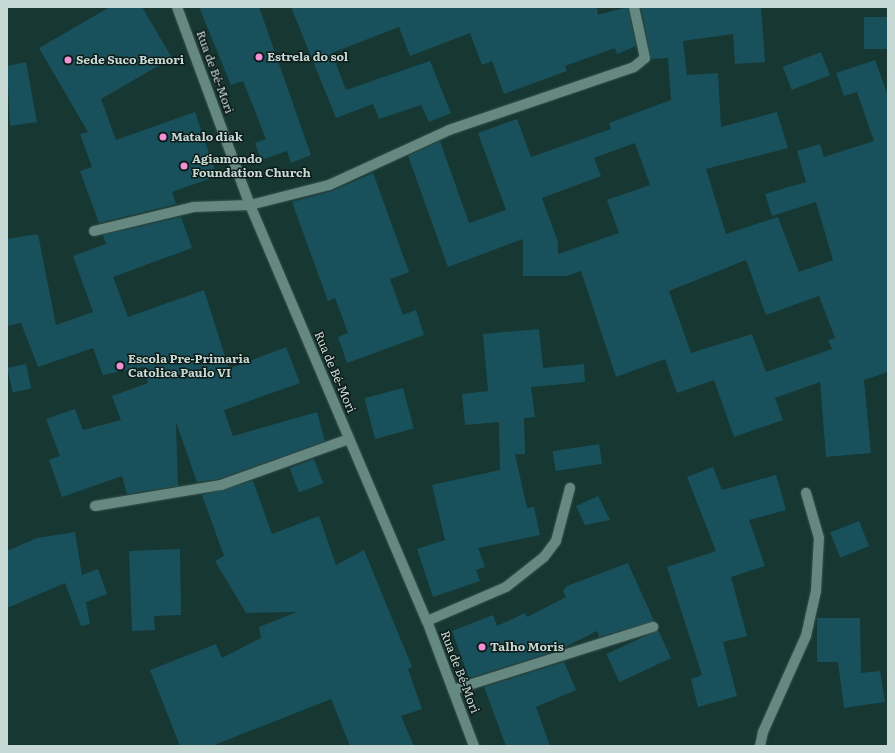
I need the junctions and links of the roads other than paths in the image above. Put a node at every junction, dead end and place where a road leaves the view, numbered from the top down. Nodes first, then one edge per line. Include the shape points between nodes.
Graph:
1 (177, 7) edge
2 (634, 7) edge
3 (250, 205) junction
4 (94, 231) dead end
5 (349, 439) junction
6 (570, 488) dead end
7 (806, 493) dead end
8 (95, 506) dead end
9 (428, 621) junction
10 (653, 628) dead end
11 (454, 690) junction
12 (474, 746) edge
13 (760, 746) edge

1 - 3 street, Rua de Bé-Mori
2 - 3 street via 645,58 634,67 449,130 329,186
3 - 4 street via 193,207
3 - 5 street, Rua de Bé-Mori
5 - 8 street via 220,485
5 - 9 street, Rua de Bé-Mori
6 - 9 street via 556,541 544,557 506,587
7 - 13 street via 819,538 816,591 806,636 763,732
9 - 11 street, Rua de Bé-Mori
10 - 11 street
11 - 12 street, Rua de Bé-Mori

